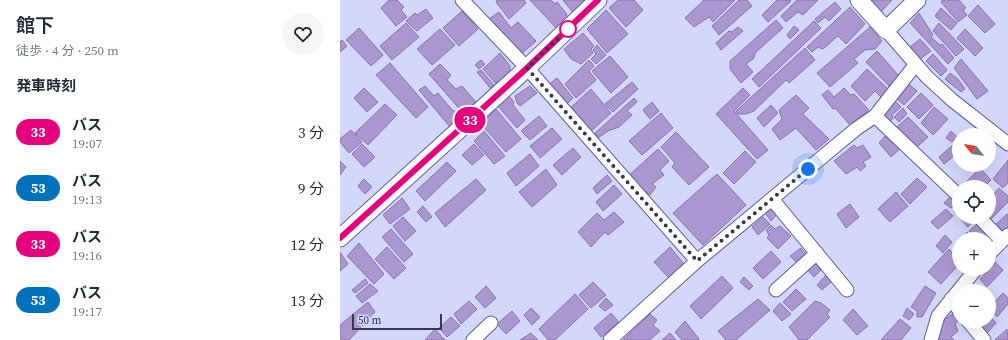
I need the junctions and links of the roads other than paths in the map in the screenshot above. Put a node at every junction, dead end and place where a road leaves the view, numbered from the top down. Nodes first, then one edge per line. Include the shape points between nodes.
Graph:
1 (462, 0) edge
2 (598, 0) edge
3 (859, 0) edge
4 (917, 0) edge
5 (886, 30) junction
6 (916, 64) junction
7 (527, 68) junction
8 (875, 116) junction
9 (1008, 144) edge
10 (952, 189) edge
11 (772, 198) junction
12 (988, 224) edge
13 (340, 238) edge
14 (1005, 238) edge
15 (996, 247) edge
16 (817, 253) junction
17 (697, 261) junction
18 (776, 290) dead end
19 (847, 290) dead end
20 (952, 307) edge
21 (491, 323) dead end
22 (974, 328) edge
23 (473, 340) edge
24 (610, 340) edge
25 (931, 340) edge
26 (984, 340) edge

1 - 7 street
2 - 7 main road
3 - 5 main road
4 - 5 main road
5 - 6 street
6 - 8 street
6 - 9 street via 926,77 952,100
7 - 13 main road
7 - 17 street
8 - 10 street
8 - 11 street
11 - 16 street
11 - 17 street
12 - 14 street
14 - 15 street
16 - 18 street
16 - 19 street
17 - 24 street
20 - 25 street via 938,316
21 - 23 street
22 - 26 street

